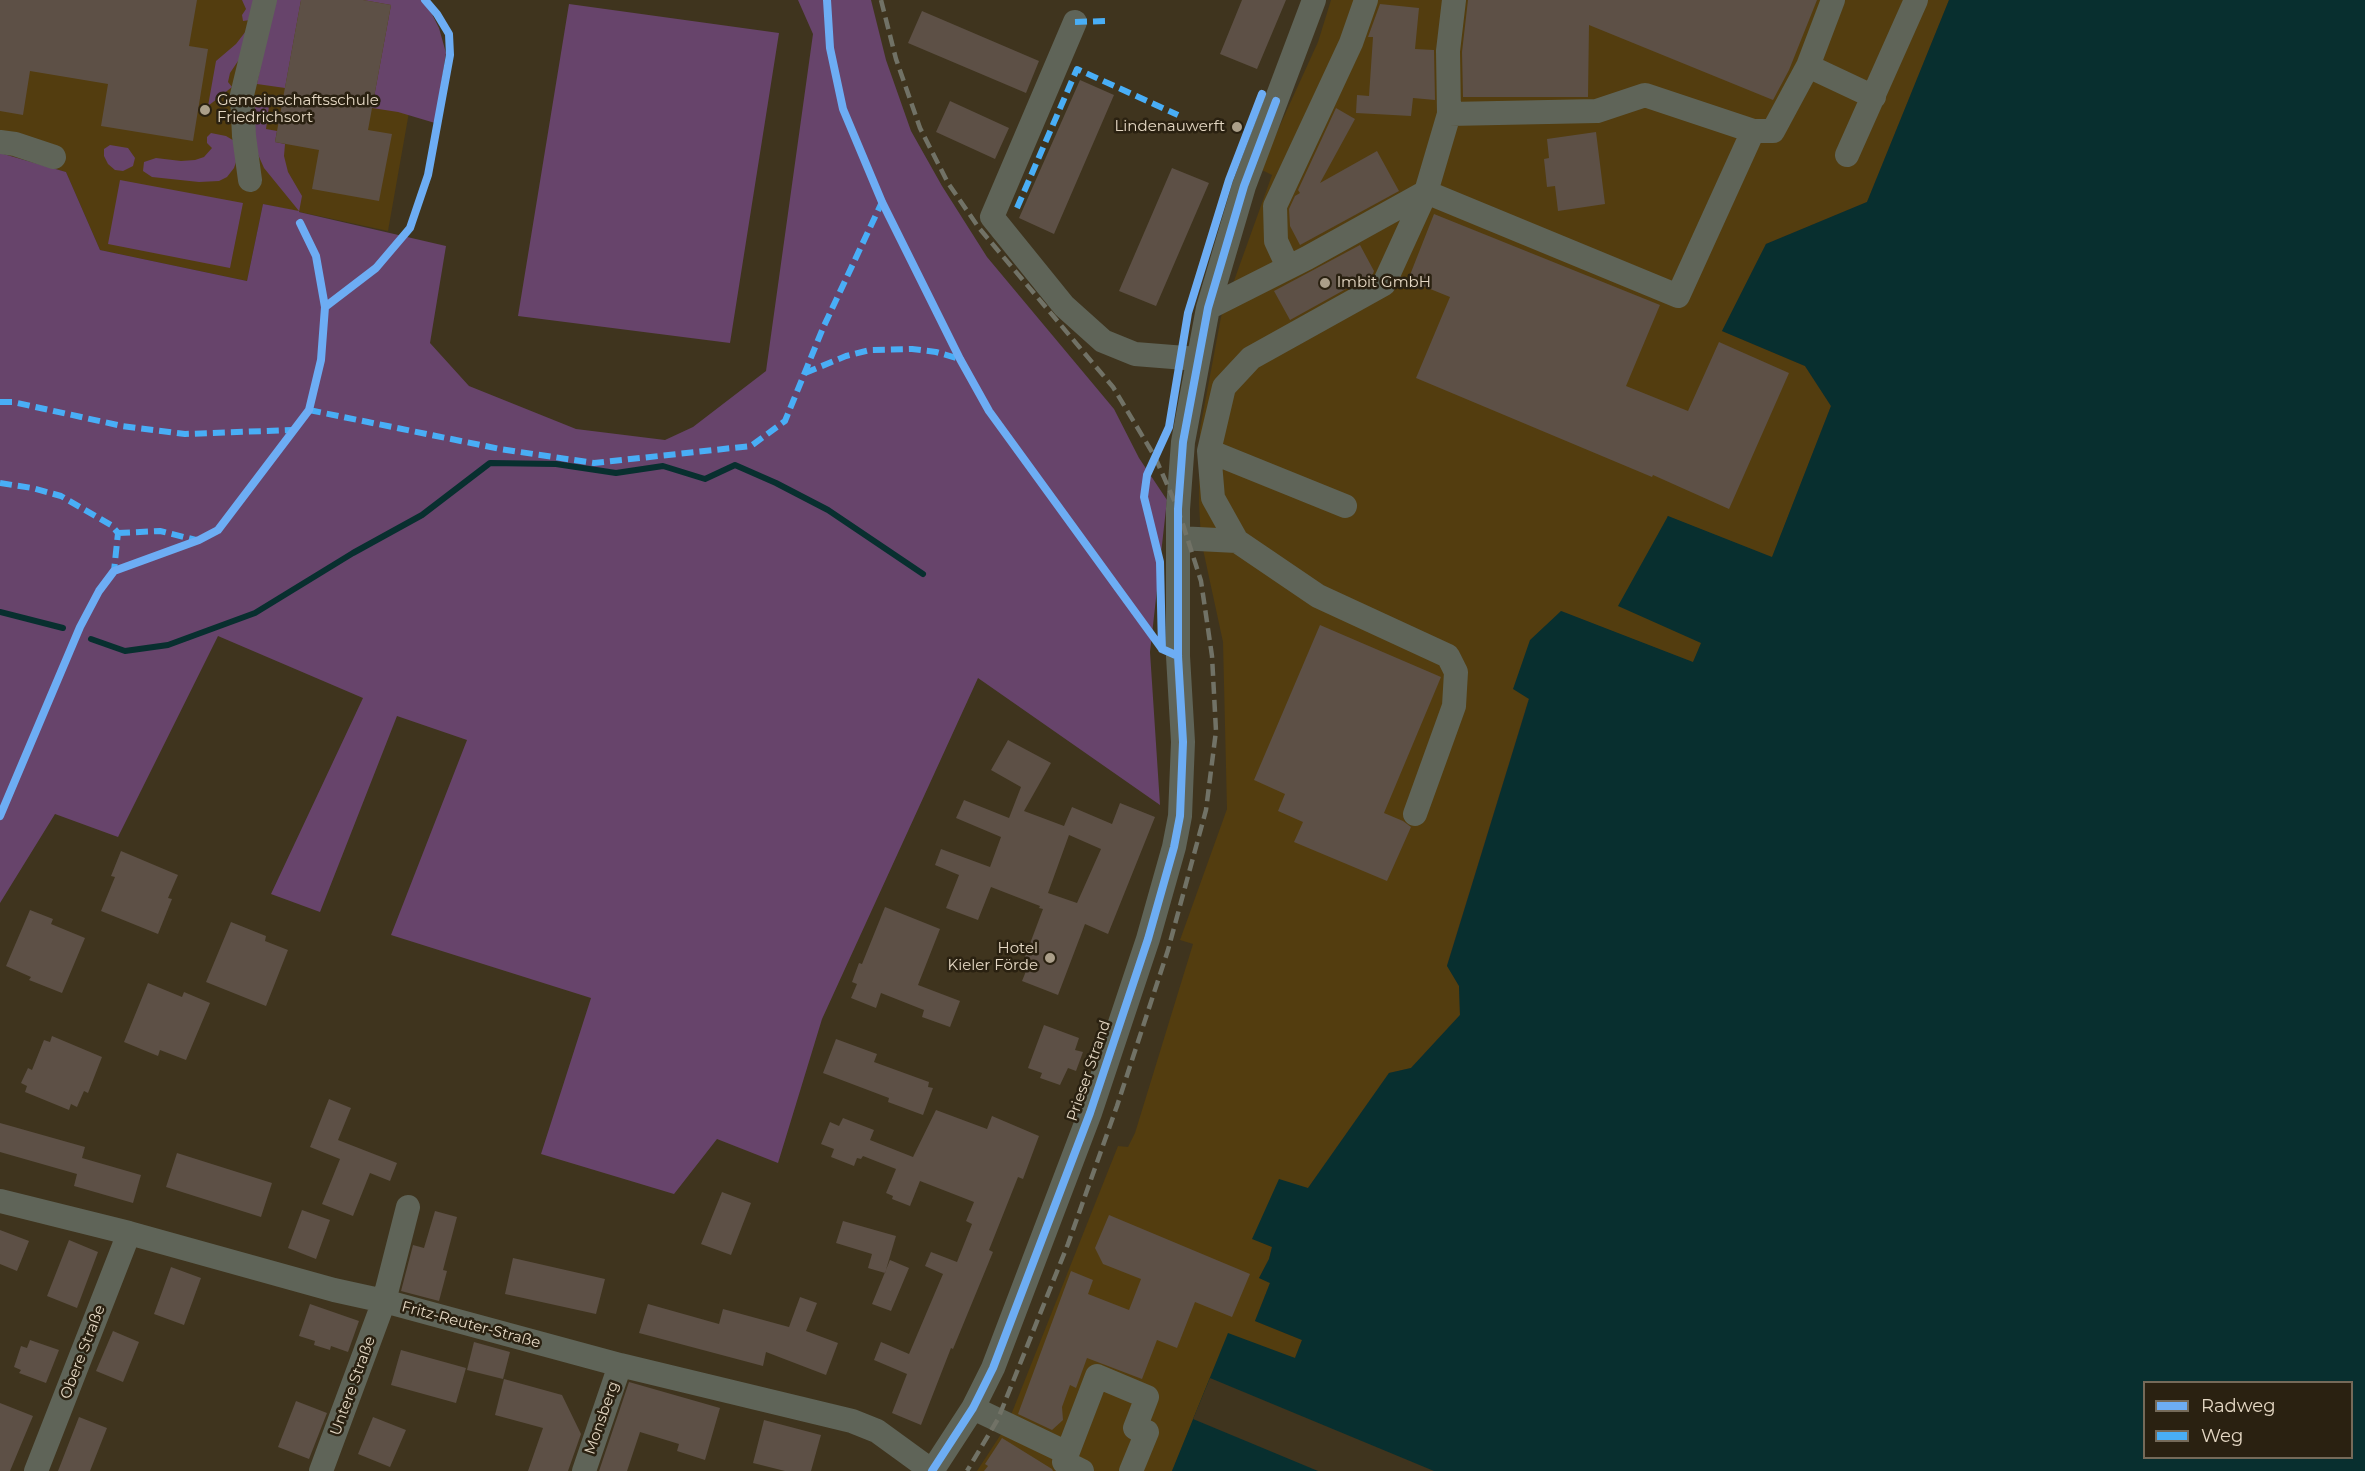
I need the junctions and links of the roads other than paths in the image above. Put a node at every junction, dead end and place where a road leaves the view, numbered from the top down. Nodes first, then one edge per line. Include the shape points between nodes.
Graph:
1 (265, 0) edge
2 (1314, 0) edge
3 (1365, 0) edge
4 (1455, 0) edge
5 (1833, 0) edge
6 (1916, 0) edge
7 (1075, 22) dead end
8 (1808, 66) junction
9 (1874, 97) junction
10 (1449, 114) junction
11 (1752, 131) junction
12 (0, 142) edge
13 (1847, 155) dead end
14 (54, 157) dead end
15 (250, 180) dead end
16 (1426, 192) junction
17 (1288, 267) junction
18 (1208, 308) junction
19 (1198, 359) junction
20 (1209, 451) junction
21 (1346, 506) dead end
22 (1178, 538) junction
23 (1237, 541) junction
24 (1415, 813) dead end
25 (0, 1201) edge
26 (408, 1207) dead end
27 (129, 1233) junction
28 (384, 1301) junction
29 (620, 1365) junction
30 (973, 1408) junction
31 (1067, 1453) junction
32 (36, 1471) edge
33 (321, 1471) edge
34 (584, 1471) edge
35 (932, 1471) edge
36 (1082, 1471) edge
37 (1131, 1471) edge

1 - 15 street via 242,95
2 - 18 street, Prieser Strand via 1244,186
3 - 17 street via 1351,43 1275,206 1276,242
4 - 10 street via 1448,51
5 - 8 street
6 - 9 street
7 - 19 street via 992,218 1064,306 1103,342 1135,354
8 - 9 street
8 - 11 street via 1773,131
9 - 13 street
10 - 11 street via 1597,111 1645,95
10 - 16 street
11 - 16 street via 1678,296
12 - 14 street
16 - 17 street
16 - 20 street via 1384,284 1251,358 1224,387
17 - 18 street
18 - 19 street, Prieser Strand
19 - 22 street, Prieser Strand via 1183,442
20 - 21 street
20 - 23 street via 1213,498
22 - 23 street
22 - 30 street, Prieser Strand via 1183,742 1180,816 1163,888 1090,1113 993,1368
23 - 24 street via 1318,596 1448,656 1456,672 1454,706
25 - 27 street, Fritz-Reuter-Straße
26 - 28 street, Untere Straße
27 - 28 street, Fritz-Reuter-Straße
27 - 32 street, Obere Straße
28 - 29 street, Fritz-Reuter-Straße
28 - 33 street, Untere Straße
29 - 34 street, Monsberg
29 - 35 street, Fritz-Reuter-Straße via 852,1422 877,1431
30 - 31 street
30 - 35 street, Prieser Strand
31 - 36 street via 1064,1462
31 - 37 street via 1097,1376 1148,1398 1135,1428 1147,1432

